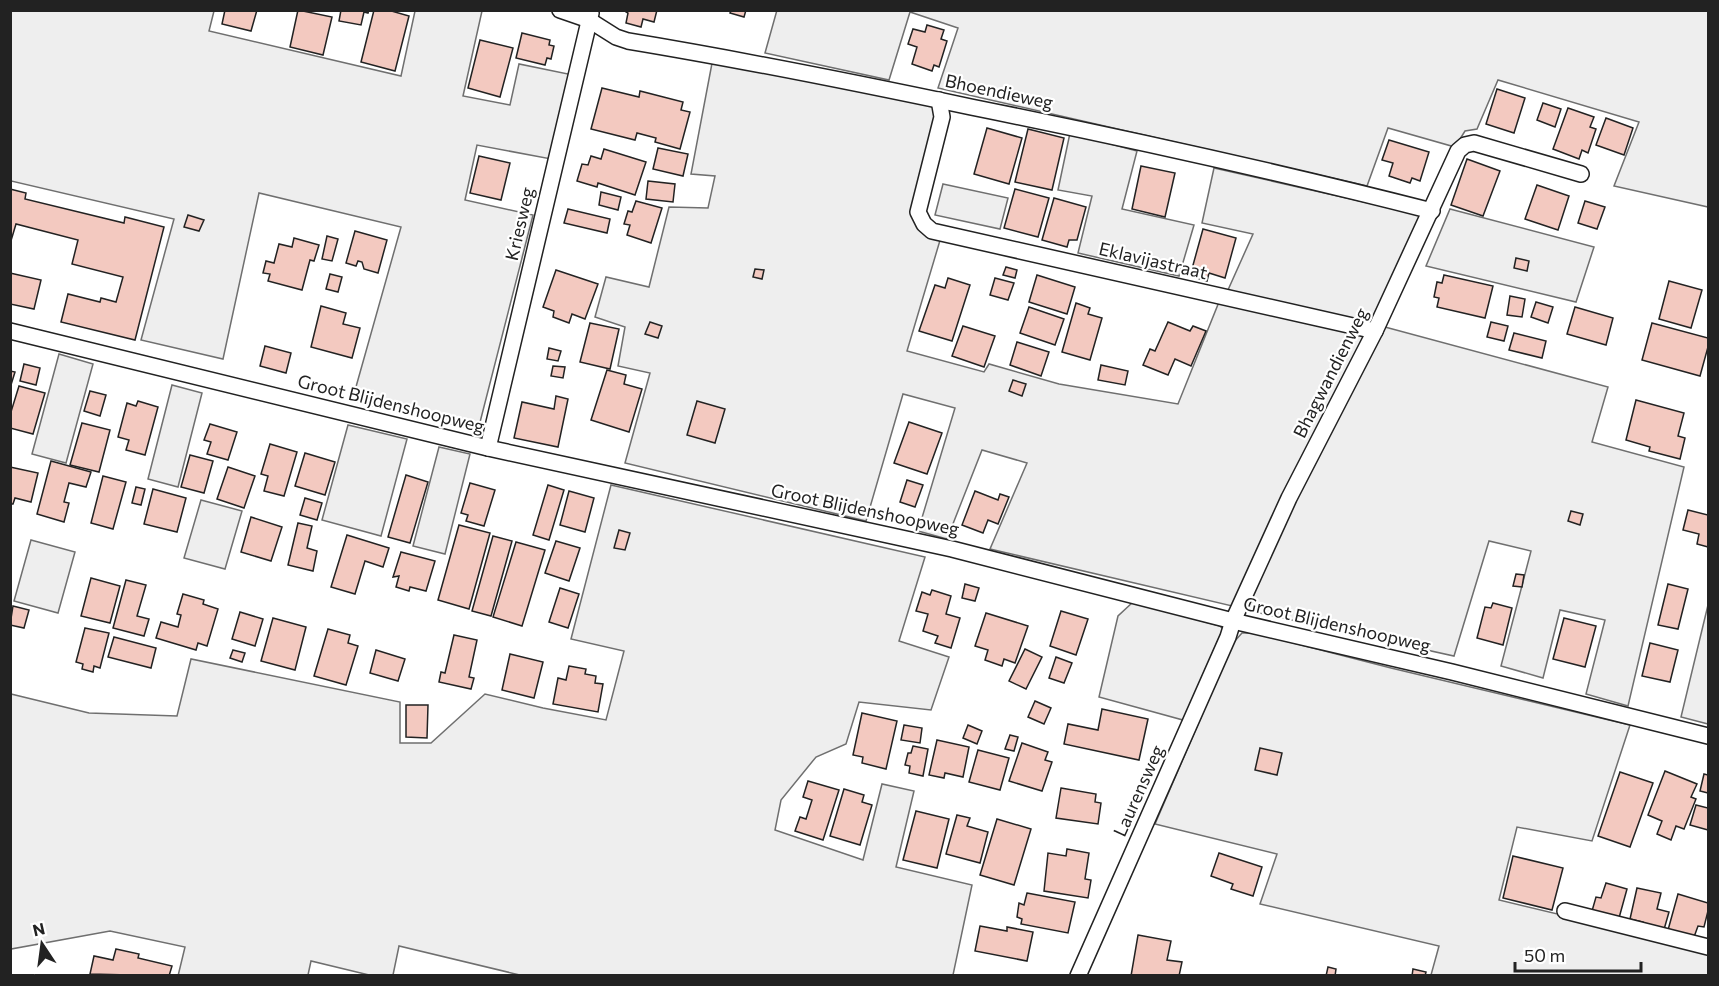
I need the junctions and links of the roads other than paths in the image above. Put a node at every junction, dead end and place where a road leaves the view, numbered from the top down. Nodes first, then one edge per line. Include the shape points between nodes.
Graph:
1 (560, 10) edge
2 (590, 15) edge
3 (939, 100) junction
4 (1581, 174) dead end
5 (1432, 211) junction
6 (10, 331) edge
7 (1375, 332) junction
8 (488, 448) junction
9 (1233, 621) junction
10 (1708, 736) edge
11 (1565, 911) dead end
12 (1708, 947) edge
13 (1078, 975) edge

1 - 2 street, Bhoendieweg
2 - 3 street, Bhoendieweg via 610,34 628,41
2 - 8 street, Kriesweg
3 - 5 street, Bhoendieweg via 1302,178
3 - 7 street, Eklavijastraat via 942,117 918,212 932,231
4 - 5 street, Bhagwandienweg via 1474,143 1465,145 1458,152
5 - 7 street, Bhagwandienweg
6 - 8 street, Groot Blijdenshoopweg
7 - 9 street, Bhagwandienweg via 1289,498
8 - 9 street, Groot Blijdenshoopweg via 952,549
9 - 10 street, Groot Blijdenshoopweg
9 - 13 street, Laurensweg
11 - 12 street

